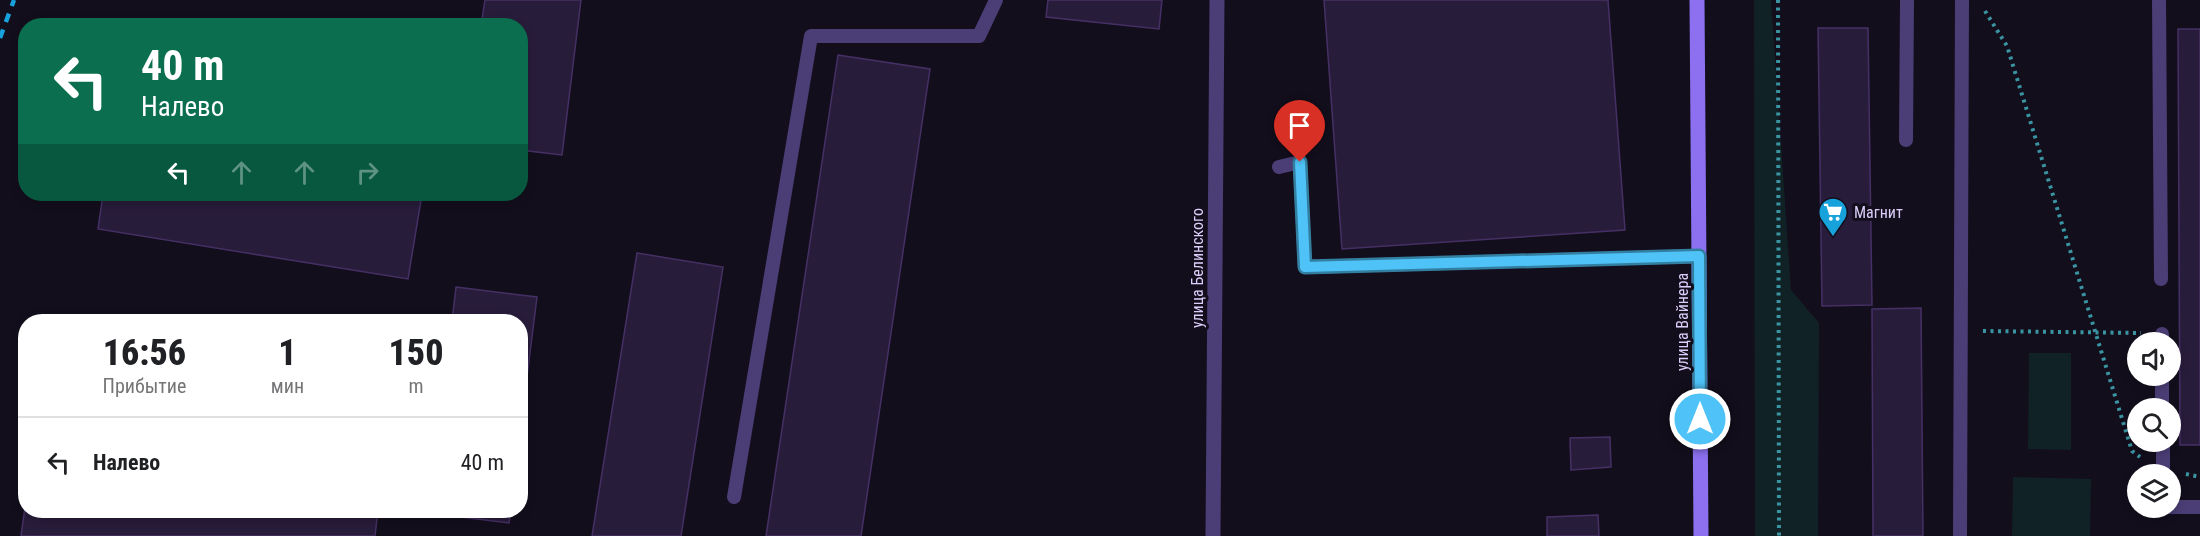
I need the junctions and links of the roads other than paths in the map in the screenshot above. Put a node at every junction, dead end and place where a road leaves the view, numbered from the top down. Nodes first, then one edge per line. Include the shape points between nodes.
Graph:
1 (996, 0) edge
2 (1217, 0) edge
3 (1697, 0) edge
4 (1907, 0) edge
5 (1962, 0) edge
6 (2159, 0) edge
7 (1906, 140) dead end
8 (1279, 167) dead end
9 (1699, 256) junction
10 (2161, 279) dead end
11 (734, 497) dead end
12 (2181, 507) edge
13 (2200, 507) edge
14 (1213, 536) edge
15 (1701, 536) edge
16 (1960, 536) edge

1 - 11 lane via 979,36 811,36
2 - 14 street, улица Белинского
3 - 9 main road, улица Вайнера
4 - 7 lane
5 - 16 lane
6 - 10 lane
8 - 9 lane via 1300,162 1305,267
9 - 15 main road, улица Вайнера
12 - 13 lane

